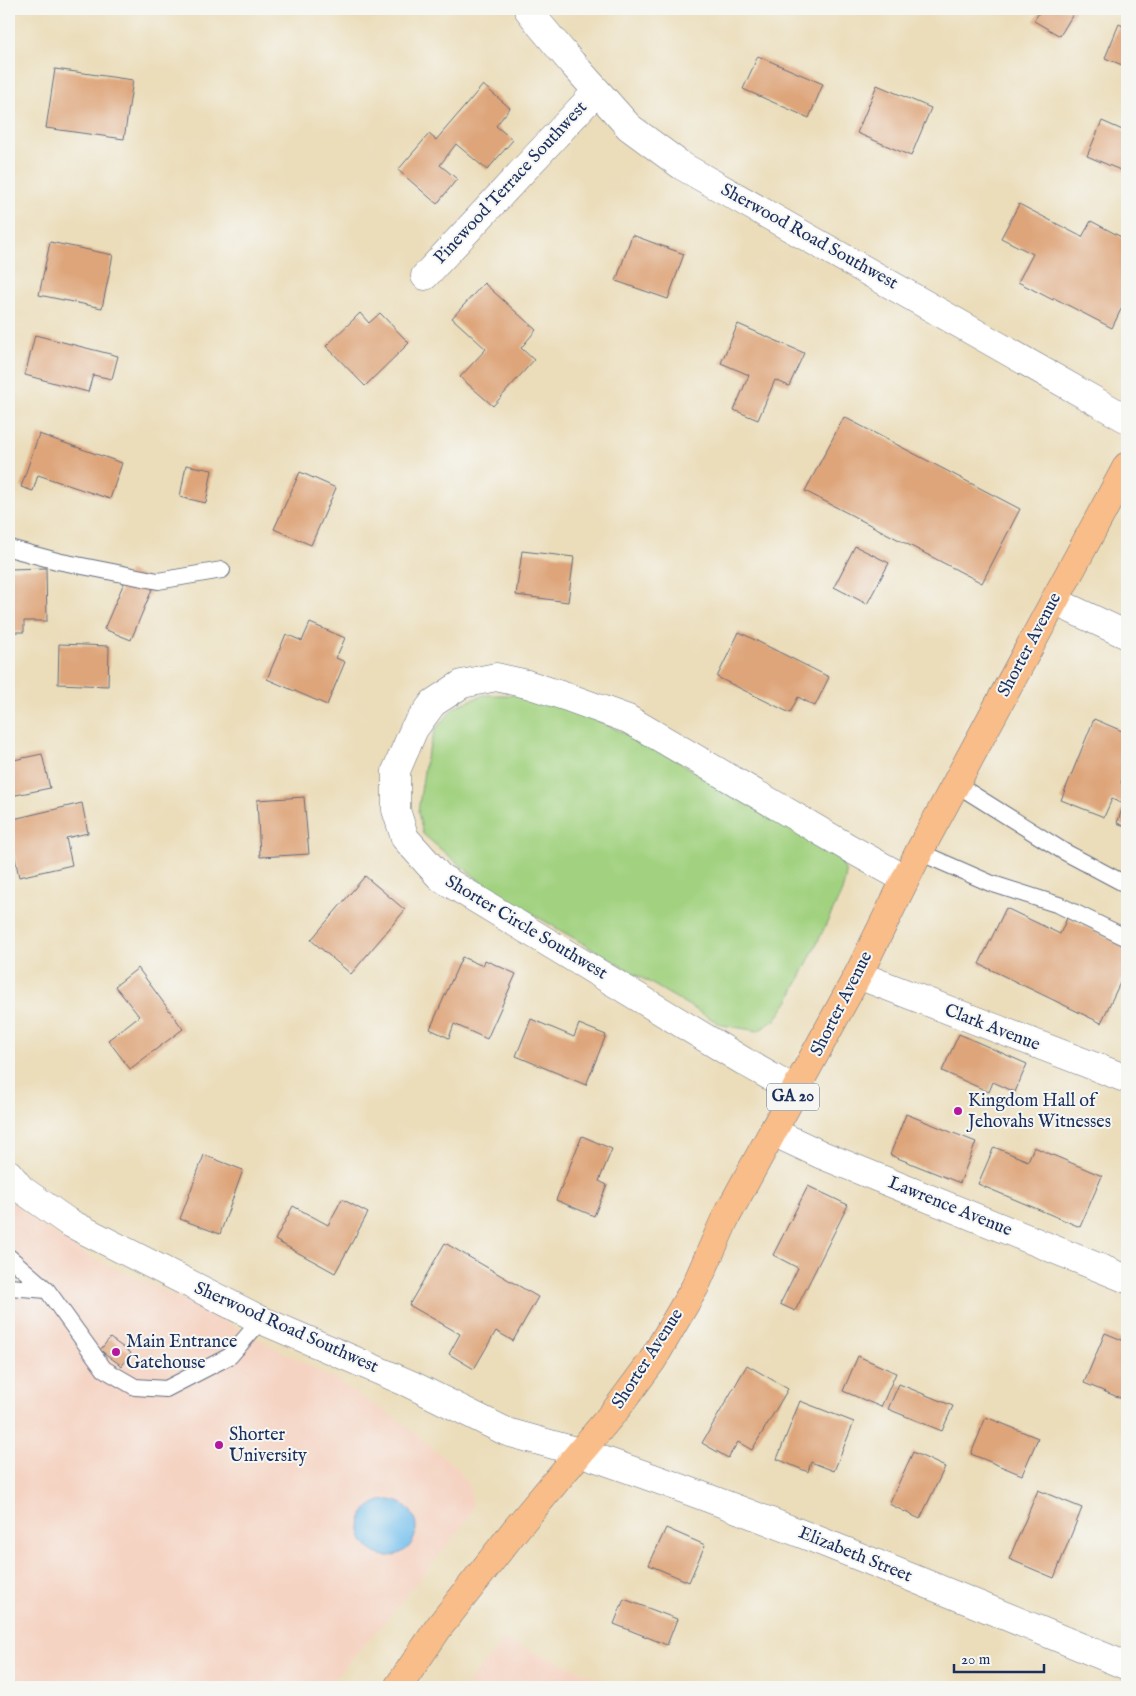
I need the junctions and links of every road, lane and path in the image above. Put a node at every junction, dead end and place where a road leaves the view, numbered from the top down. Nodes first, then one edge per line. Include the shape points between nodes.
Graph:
1 (528, 9) edge
2 (597, 91) junction
3 (425, 276) dead end
4 (1127, 419) edge
5 (1127, 466) edge
6 (9, 548) edge
7 (222, 570) dead end
8 (1054, 601) junction
9 (1127, 635) edge
10 (956, 784) junction
11 (919, 852) junction
12 (905, 878) junction
13 (1127, 885) edge
14 (1127, 938) edge
15 (858, 975) junction
16 (1127, 1079) edge
17 (796, 1091) junction
18 (773, 1132) junction
19 (9, 1174) edge
20 (9, 1257) edge
21 (1127, 1279) edge
22 (9, 1288) edge
23 (47, 1290) junction
24 (261, 1320) junction
25 (579, 1452) junction
26 (1127, 1666) edge
27 (398, 1687) edge

1 - 2 street, Sherwood Road Southwest
2 - 3 street, Pinewood Terrace Southwest
2 - 4 street, Sherwood Road Southwest via 628,127 682,166
5 - 8 main road, Shorter Avenue / GA 20
6 - 7 lane via 158,581
8 - 9 street
8 - 10 main road, Shorter Avenue / GA 20
10 - 11 main road, Shorter Avenue / GA 20
10 - 13 lane via 1063,852
11 - 12 main road, Shorter Avenue / GA 20
11 - 14 lane via 990,883 1059,905
12 - 15 main road, Shorter Avenue / GA 20
12 - 17 street, Shorter Circle Southwest via 628,720 536,687 496,678 462,684 433,702 414,729 396,771 396,810 405,838 440,877
15 - 16 street, Clark Avenue
15 - 17 main road, Shorter Avenue / GA 20
17 - 18 main road, Shorter Avenue / GA 20
18 - 21 street, Lawrence Avenue
18 - 25 main road, Shorter Avenue / GA 20 via 726,1219 695,1286 652,1361
19 - 24 street, Sherwood Road Southwest via 22,1189 68,1222
20 - 23 lane
22 - 23 lane
23 - 24 lane via 104,1369 135,1387 166,1389 230,1356
24 - 25 street, Sherwood Road Southwest via 410,1384 507,1432
25 - 26 street, Elizabeth Street via 801,1533
25 - 27 main road, Shorter Avenue / GA 20 via 439,1627

